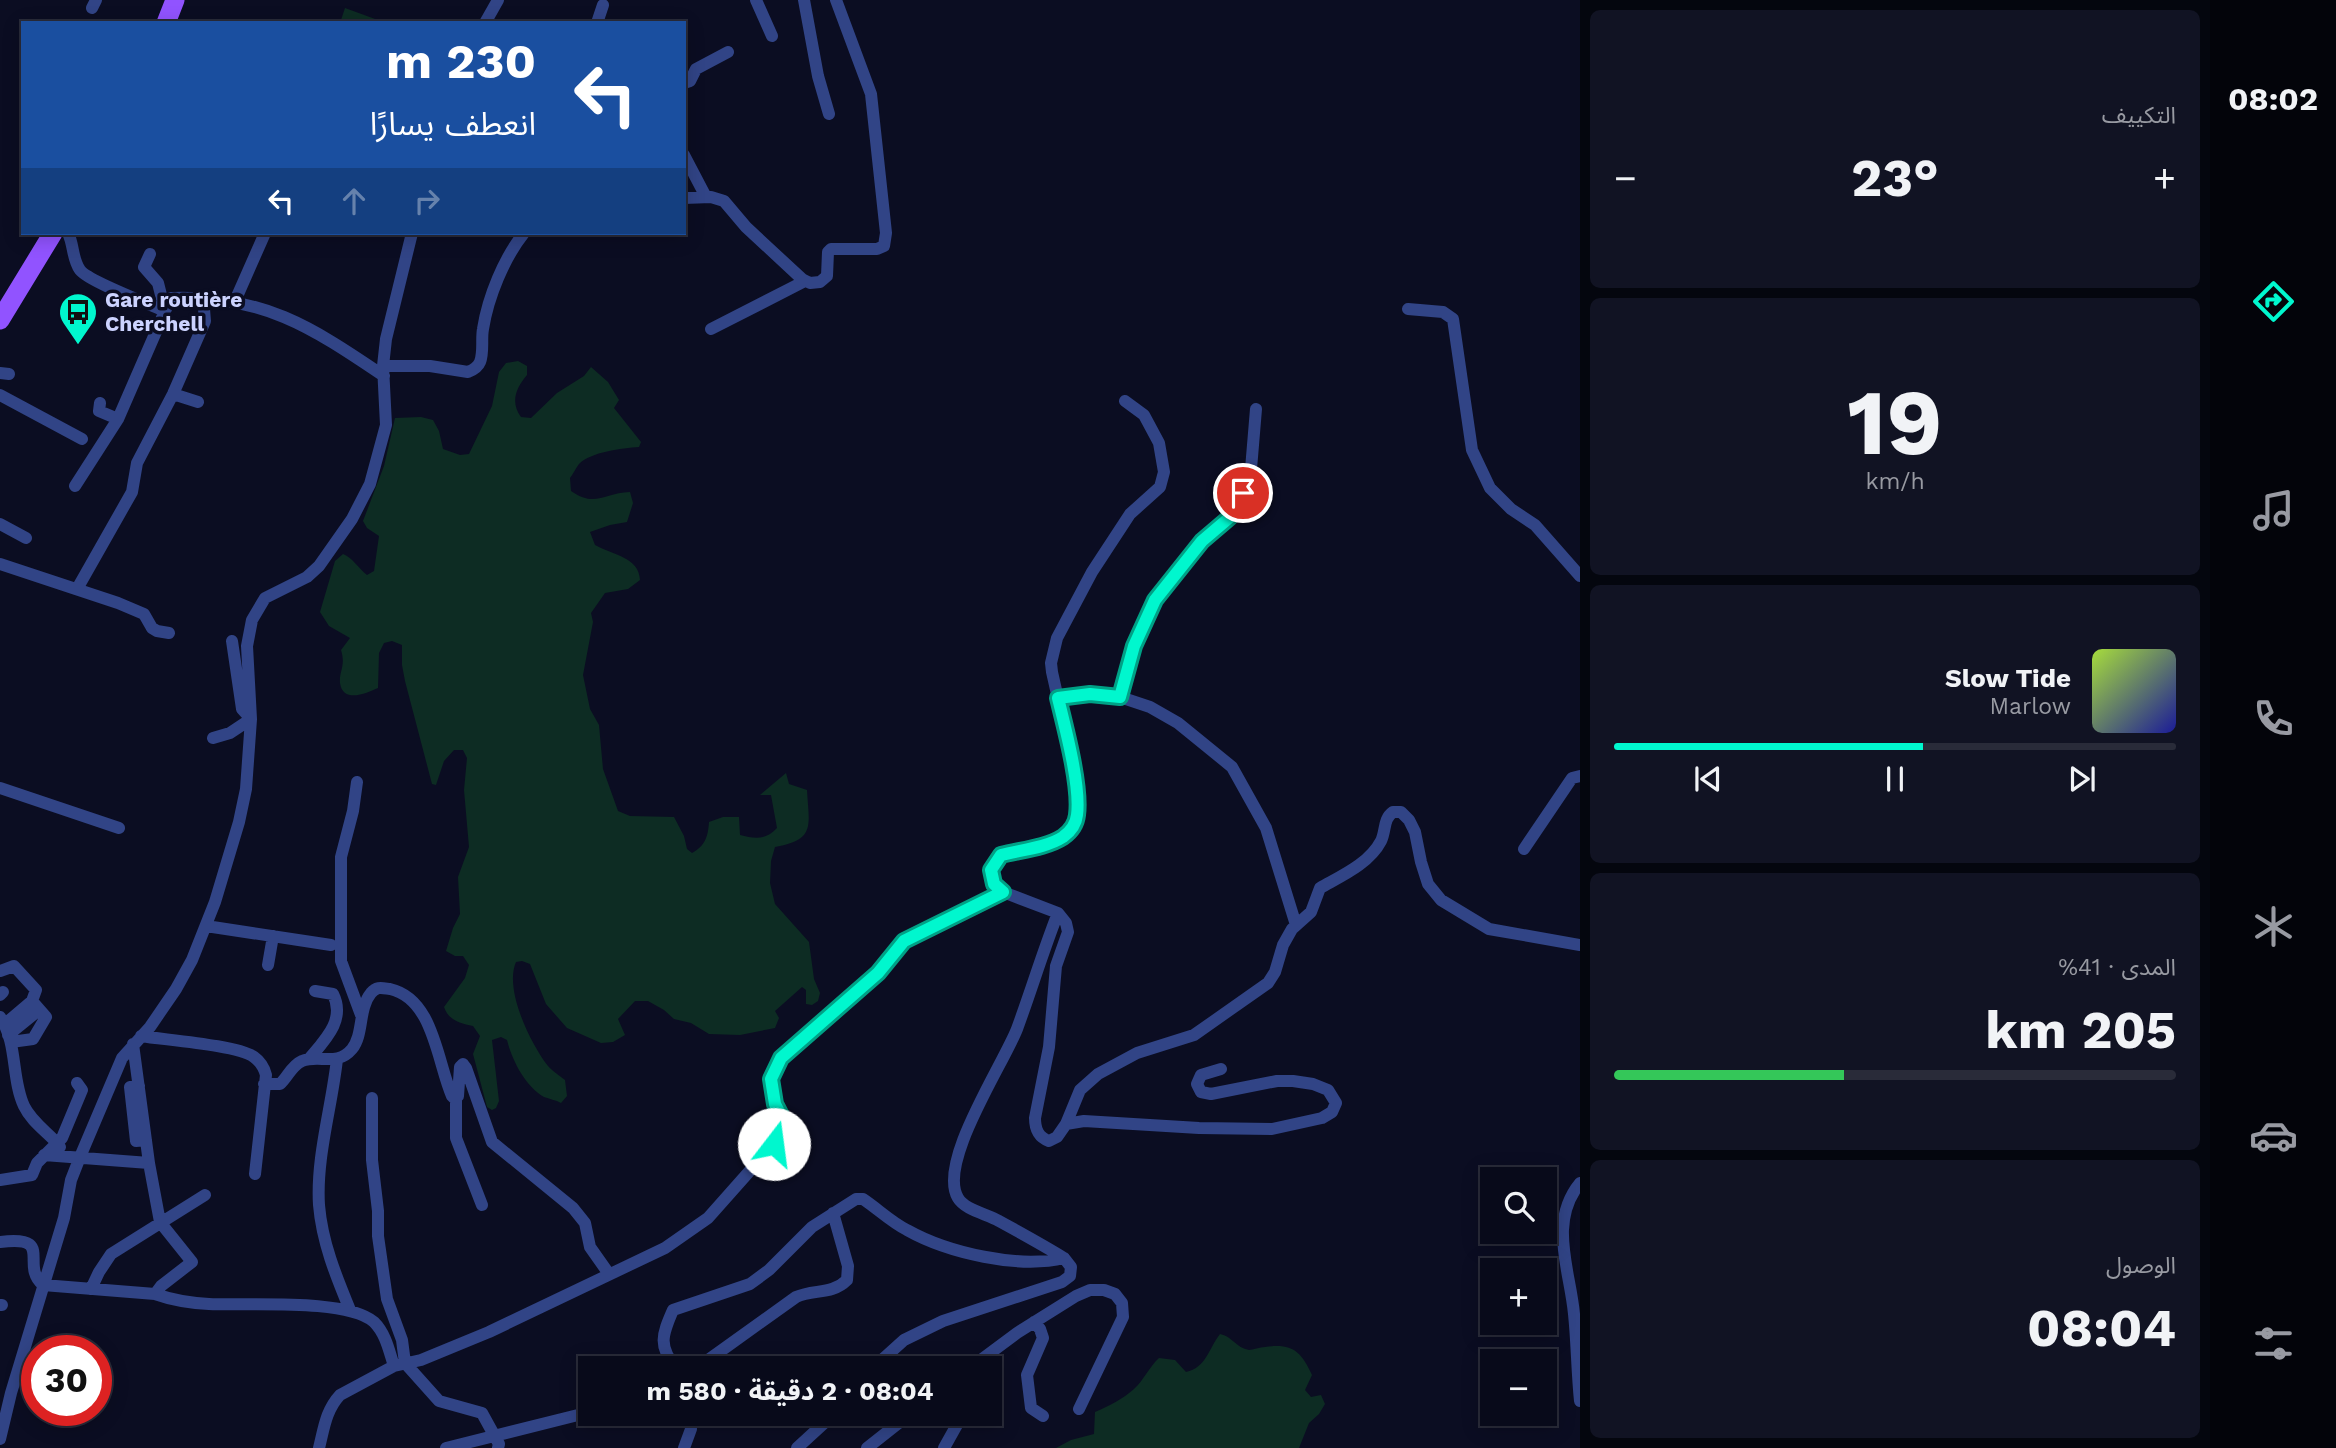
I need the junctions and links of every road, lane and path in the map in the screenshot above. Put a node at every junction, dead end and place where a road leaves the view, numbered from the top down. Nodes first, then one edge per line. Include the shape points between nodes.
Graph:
1 (175, 0) edge
2 (498, 0) edge
3 (756, 0) edge
4 (804, 0) edge
5 (836, 0) edge
6 (603, 5) dead end
7 (167, 21) edge
8 (486, 21) edge
9 (598, 21) edge
10 (772, 36) dead end
11 (729, 52) dead end
12 (686, 82) edge
13 (829, 114) dead end
14 (686, 159) edge
15 (706, 197) junction
16 (686, 198) edge
17 (52, 235) edge
18 (69, 235) edge
19 (264, 235) edge
20 (412, 235) edge
21 (523, 235) edge
22 (150, 254) dead end
23 (805, 281) junction
24 (203, 297) junction
25 (235, 301) junction
26 (162, 303) junction
27 (1408, 309) dead end
28 (0, 320) edge
29 (711, 329) dead end
30 (383, 371) junction
31 (173, 394) junction
32 (0, 395) edge
33 (1125, 401) dead end
34 (198, 402) dead end
35 (100, 403) dead end
36 (1256, 409) dead end
37 (118, 419) junction
38 (82, 439) dead end
39 (75, 486) dead end
40 (0, 524) edge
41 (26, 538) dead end
42 (0, 564) edge
43 (1580, 576) edge
44 (77, 589) junction
45 (169, 633) dead end
46 (232, 641) dead end
47 (1120, 697) junction
48 (1058, 698) junction
49 (251, 719) junction
50 (213, 738) dead end
51 (1580, 776) edge
52 (357, 782) dead end
53 (0, 788) edge
54 (119, 828) dead end
55 (1524, 849) dead end
56 (1003, 892) junction
57 (1058, 913) junction
58 (1296, 925) junction
59 (206, 926) junction
60 (273, 936) junction
61 (331, 945) dead end
62 (1580, 945) edge
63 (268, 965) dead end
64 (0, 971) edge
65 (315, 991) dead end
66 (36, 1005) junction
67 (361, 1016) junction
68 (6, 1030) edge
69 (137, 1040) junction
70 (309, 1059) junction
71 (337, 1059) junction
72 (1221, 1069) dead end
73 (77, 1083) dead end
74 (264, 1084) junction
75 (372, 1098) dead end
76 (456, 1098) junction
77 (1066, 1124) junction
78 (57, 1143) junction
79 (44, 1155) junction
80 (65, 1156) junction
81 (80, 1157) junction
82 (149, 1163) junction
83 (255, 1174) dead end
84 (0, 1180) edge
85 (71, 1180) junction
86 (1580, 1184) edge
87 (205, 1195) dead end
88 (482, 1206) dead end
89 (833, 1213) junction
90 (160, 1222) junction
91 (0, 1242) edge
92 (1065, 1258) junction
93 (609, 1274) junction
94 (43, 1285) junction
95 (91, 1289) junction
96 (155, 1294) junction
97 (350, 1310) junction
98 (1034, 1322) junction
99 (668, 1356) edge
100 (714, 1356) edge
101 (886, 1356) edge
102 (987, 1356) edge
103 (399, 1365) junction
104 (5, 1391) edge
105 (1580, 1401) edge
106 (1079, 1409) dead end
107 (578, 1416) edge
108 (1043, 1416) dead end
109 (691, 1426) edge
110 (822, 1426) edge
111 (895, 1426) edge
112 (956, 1426) edge
113 (0, 1439) edge
114 (496, 1442) edge
115 (319, 1448) edge
116 (446, 1448) edge
117 (684, 1448) edge
118 (797, 1448) edge
119 (867, 1448) edge
120 (944, 1448) edge

1 - 7 main road
2 - 8 street
3 - 10 street
4 - 13 street
5 - 23 street via 871,94 886,240 879,249 831,249 825,279
6 - 9 street
11 - 12 street via 696,69
14 - 15 street
15 - 16 street
15 - 23 street via 724,201
17 - 28 main road
18 - 26 street via 81,273
19 - 25 street
20 - 30 street via 386,338
21 - 30 street via 491,301 480,363 474,369 430,366
22 - 26 street via 144,267 158,283
23 - 29 street
24 - 25 street
24 - 26 street
24 - 31 street via 205,321
25 - 30 street via 301,323
26 - 37 street
27 - 43 street via 1443,312 1453,319 1472,450 1490,488 1535,525
30 - 49 street via 386,425 362,502 319,566 265,598 252,620 247,646
31 - 34 street
31 - 44 street via 137,463 132,492
32 - 38 street
33 - 48 street via 1144,415 1159,443 1164,472 1160,487 1130,514 1092,572 1057,638 1051,663
35 - 37 street via 99,411
36 - 47 street via 1251,469 1243,493 1229,518 1202,541 1155,600 1134,646
37 - 39 street
40 - 41 street
42 - 44 street
44 - 45 street via 144,614 152,628
46 - 49 street via 242,709
47 - 48 street
47 - 58 street via 1178,723 1232,767 1266,828
48 - 56 street via 1072,761 1077,816 1061,838 1001,855 991,870 994,884
49 - 50 street
49 - 59 street via 243,807
51 - 55 street via 1572,778
52 - 67 street via 341,857 341,961
53 - 54 street
56 - 57 street
56 - 93 street via 904,941 878,973 781,1058 771,1079 775,1104 788,1129 708,1218 665,1248
57 - 77 street via 1068,932 1056,966 1049,1047 1035,1125 1049,1141
57 - 92 street via 1016,1032 969,1123 954,1182 958,1198 966,1206
58 - 62 street via 1311,912 1320,888 1375,849 1389,815 1397,811 1412,825 1425,877 1441,900 1489,929
58 - 77 street via 1268,984 1194,1035 1138,1053 1098,1074 1080,1090
59 - 60 street
59 - 69 street via 169,1000
60 - 61 street
60 - 63 street
64 - 66 street via 12,965 19,969 36,987
65 - 70 street via 333,994 338,1016
66 - 68 street
66 - 68 street via 46,1017 33,1039
67 - 71 street via 355,1044
67 - 76 street via 373,990 380,987 398,991 418,1006
68 - 78 street via 24,1106
69 - 74 street via 242,1051 263,1066
69 - 81 street via 118,1068
69 - 82 street
70 - 71 street
70 - 74 street via 293,1066 283,1082
71 - 97 street via 319,1203 326,1244
72 - 77 street via 1201,1075 1200,1092 1211,1094 1281,1080 1301,1082 1328,1090 1335,1106 1322,1118 1272,1129
73 - 78 street via 82,1090
74 - 83 street
75 - 103 street via 378,1236 387,1298 402,1340
76 - 88 street via 456,1138
76 - 93 street via 463,1064 492,1142 573,1208 585,1223 590,1247
78 - 79 street
78 - 80 street
79 - 80 street
79 - 84 street via 32,1175
80 - 81 street
80 - 85 street
81 - 82 street
81 - 85 street
82 - 90 street
85 - 94 street
86 - 105 street via 1570,1195 1562,1243 1574,1308
87 - 90 street
89 - 92 street via 863,1199 902,1228 950,1250 1016,1260
89 - 99 street via 750,1284 673,1310 663,1343
89 - 100 street via 848,1266 847,1280 834,1291 796,1297
90 - 95 street via 111,1254
90 - 96 street via 192,1262
91 - 94 street via 23,1240 30,1244 37,1278
92 - 101 street via 1071,1271 1062,1282 943,1321 904,1340
93 - 103 street via 489,1332
94 - 95 street
94 - 104 street
95 - 96 street
96 - 97 street via 205,1304
97 - 103 street via 379,1328
98 - 102 street
98 - 106 street via 1090,1290 1115,1294 1122,1303 1123,1317
98 - 108 street via 1042,1338 1027,1380 1031,1408
103 - 114 street via 439,1401 482,1413
103 - 115 street via 340,1395 328,1413
104 - 113 street
107 - 114 street
109 - 117 street
110 - 118 street
111 - 119 street
112 - 120 street
114 - 116 street

